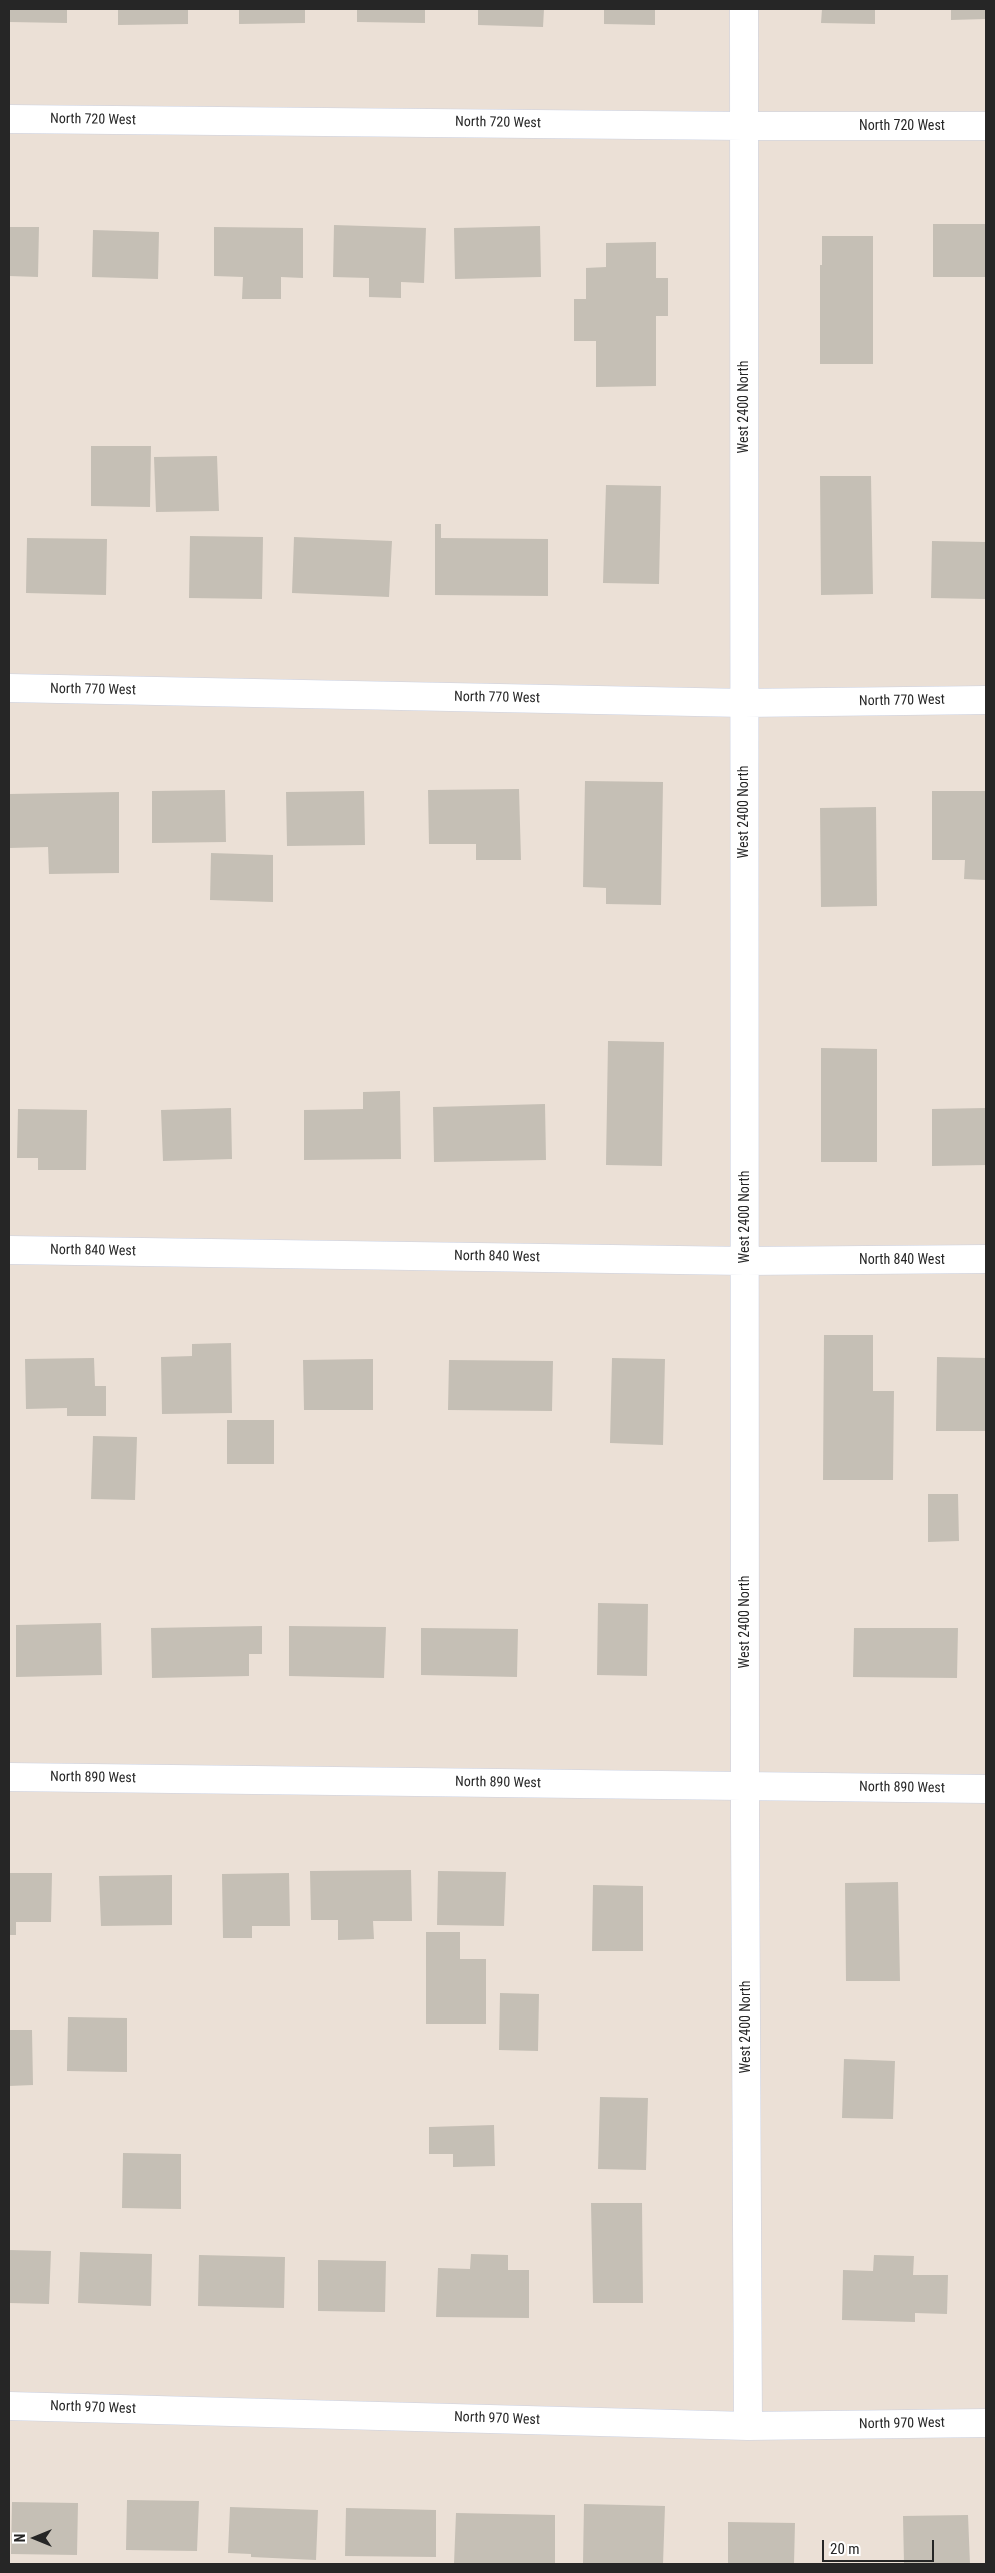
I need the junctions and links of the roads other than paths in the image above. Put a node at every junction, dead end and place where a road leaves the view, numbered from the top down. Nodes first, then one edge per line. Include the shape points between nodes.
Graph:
1 (744, 9) edge
2 (9, 119) edge
3 (744, 126) junction
4 (986, 126) edge
5 (9, 688) edge
6 (986, 700) edge
7 (744, 703) junction
8 (9, 1250) edge
9 (986, 1259) edge
10 (745, 1261) junction
11 (9, 1777) edge
12 (745, 1786) junction
13 (986, 1789) edge
14 (9, 2406) edge
15 (986, 2423) edge
16 (748, 2426) junction

1 - 3 street, West 2400 North
2 - 3 street, North 720 West
3 - 4 street, North 720 West
3 - 7 street, West 2400 North
5 - 7 street, North 770 West
6 - 7 street, North 770 West
7 - 10 street, West 2400 North
8 - 10 street, North 840 West
9 - 10 street, North 840 West
10 - 12 street, West 2400 North
11 - 12 street, North 890 West
12 - 13 street, North 890 West
12 - 16 street, West 2400 North
14 - 16 street, North 970 West
15 - 16 street, North 970 West

